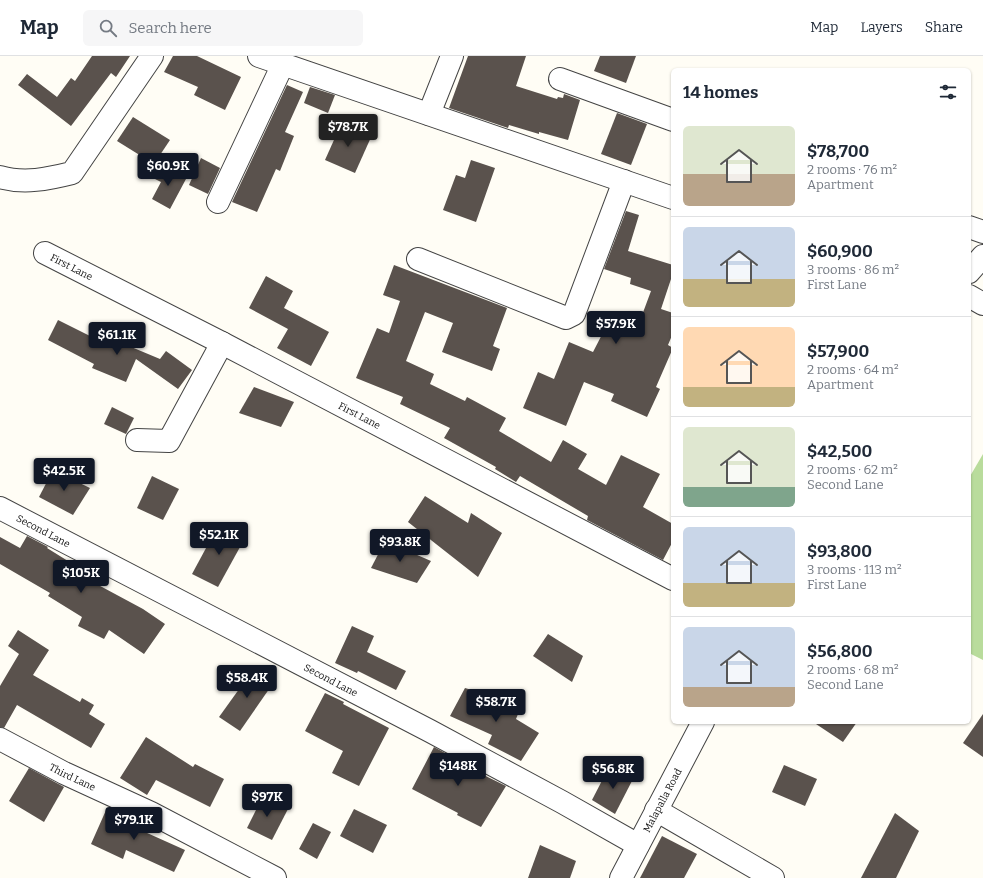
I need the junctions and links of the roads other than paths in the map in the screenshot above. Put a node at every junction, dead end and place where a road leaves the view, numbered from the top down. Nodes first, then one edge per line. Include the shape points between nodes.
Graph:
1 (152, 56) edge
2 (259, 56) edge
3 (452, 56) edge
4 (283, 64) junction
5 (560, 79) dead end
6 (429, 114) junction
7 (671, 119) edge
8 (0, 177) edge
9 (624, 181) junction
10 (671, 197) edge
11 (218, 202) dead end
12 (971, 228) edge
13 (983, 232) edge
14 (45, 253) dead end
15 (983, 256) edge
16 (418, 260) dead end
17 (971, 270) edge
18 (971, 297) edge
19 (983, 304) edge
20 (222, 343) junction
21 (137, 440) dead end
22 (0, 508) edge
23 (671, 578) edge
24 (702, 724) edge
25 (0, 739) edge
26 (656, 810) junction
27 (638, 845) junction
28 (275, 878) edge
29 (621, 878) edge
30 (773, 878) edge

1 - 8 street via 72,172 50,178 14,181
2 - 4 street
3 - 6 street
4 - 6 street
4 - 11 street
5 - 7 street
6 - 9 street
9 - 10 street
9 - 16 street via 574,314 566,318
12 - 13 street
14 - 20 street, First Lane
15 - 17 street
18 - 19 street
20 - 21 street via 169,441
20 - 23 street, First Lane
22 - 27 street, Second Lane via 437,735
24 - 26 street, Malapalla Road
25 - 28 street, Third Lane via 64,773 151,813
26 - 27 street, Malapalla Road
26 - 30 street
27 - 29 street, Malapalla Road

